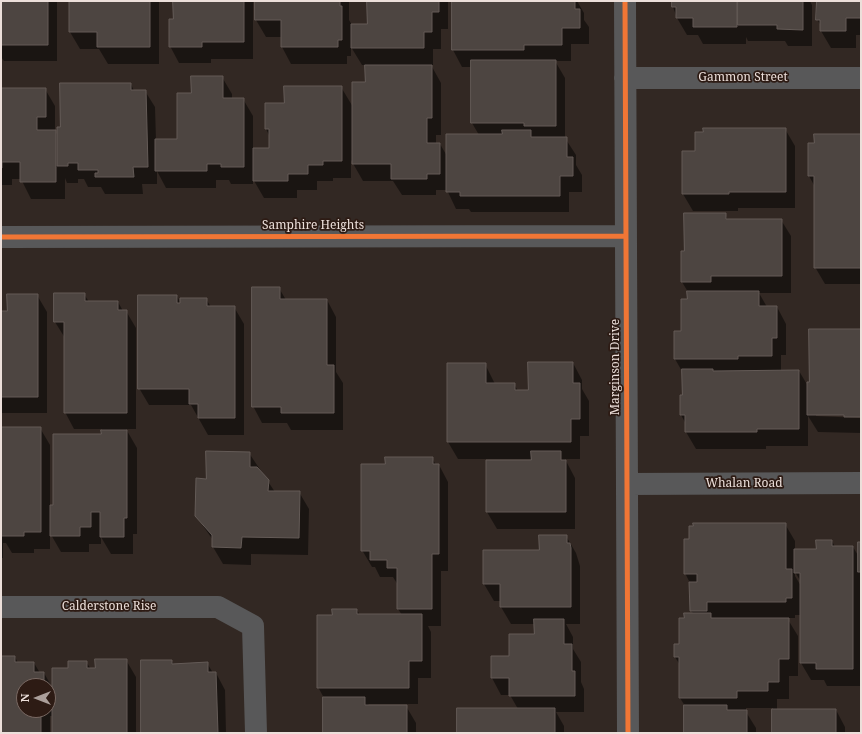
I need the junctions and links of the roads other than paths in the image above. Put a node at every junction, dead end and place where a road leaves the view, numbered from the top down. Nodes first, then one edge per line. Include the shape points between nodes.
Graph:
1 (625, 1) edge
2 (625, 78) junction
3 (861, 78) edge
4 (626, 236) junction
5 (1, 237) edge
6 (861, 483) edge
7 (627, 484) junction
8 (1, 607) edge
9 (256, 733) edge
10 (628, 733) edge

1 - 2 street, Marginson Drive
2 - 3 street, Gammon Street
2 - 4 street, Marginson Drive
4 - 5 street, Samphire Heights
4 - 7 street, Marginson Drive
6 - 7 street, Whalan Road
7 - 10 street, Marginson Drive
8 - 9 street, Calderstone Rise via 218,607 253,626

